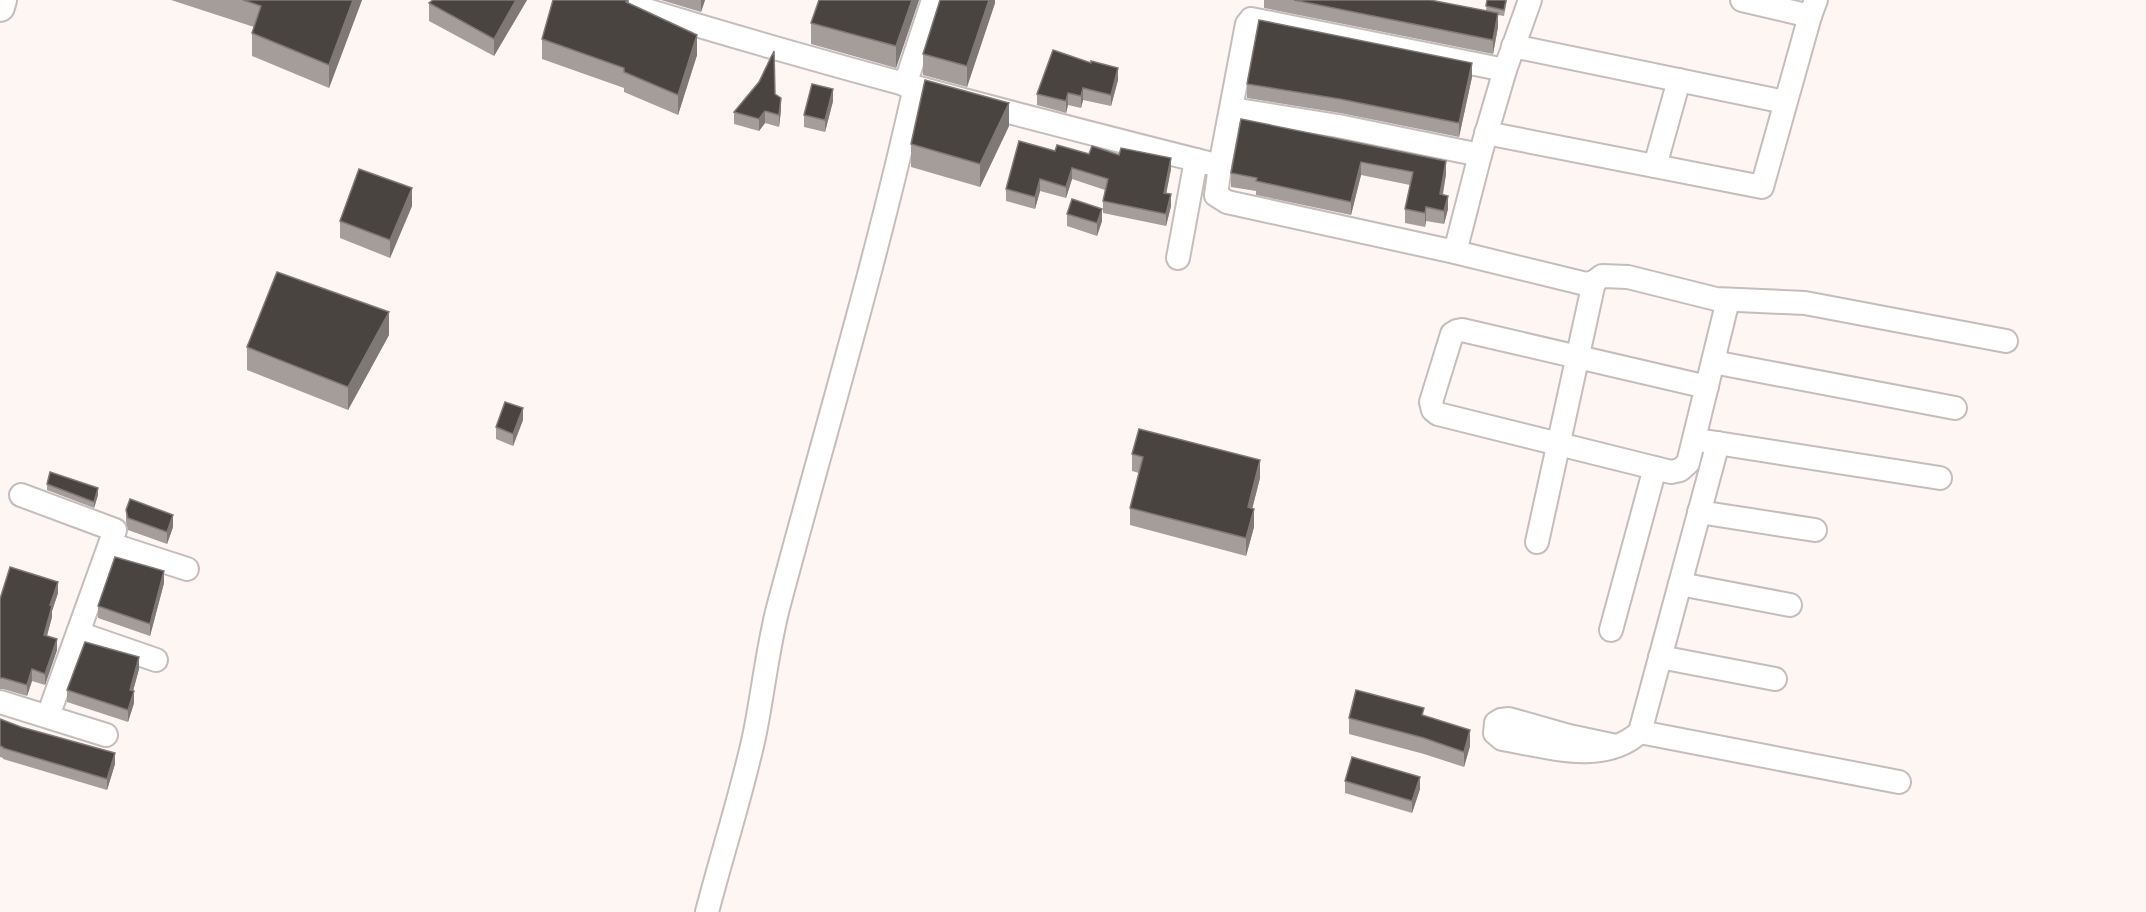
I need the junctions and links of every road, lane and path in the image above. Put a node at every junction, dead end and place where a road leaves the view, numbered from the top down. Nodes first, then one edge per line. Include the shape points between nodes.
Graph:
1 (2, 0) edge
2 (614, 0) edge
3 (933, 0) edge
4 (1530, 0) edge
5 (1742, 0) edge
6 (0, 7) edge
7 (1813, 8) edge
8 (1513, 46) junction
9 (1505, 70) junction
10 (1679, 80) junction
11 (910, 86) junction
12 (1785, 102) junction
13 (1232, 109) junction
14 (1486, 133) junction
15 (1480, 155) junction
16 (1196, 160) junction
17 (1220, 166) junction
18 (1655, 166) junction
19 (1455, 252) junction
20 (1178, 258) dead end
21 (1594, 282) junction
22 (1728, 300) junction
23 (2006, 341) dead end
24 (1577, 358) junction
25 (1713, 362) junction
26 (1707, 387) junction
27 (1955, 408) dead end
28 (1693, 440) junction
29 (1718, 443) junction
30 (1558, 445) junction
31 (1654, 468) junction
32 (1940, 478) dead end
33 (21, 495) dead end
34 (1700, 512) junction
35 (1815, 530) dead end
36 (1537, 542) dead end
37 (110, 544) junction
38 (187, 569) dead end
39 (1680, 584) junction
40 (1790, 605) dead end
41 (1611, 630) dead end
42 (78, 633) junction
43 (1660, 657) junction
44 (156, 660) dead end
45 (1774, 679) dead end
46 (0, 702) edge
47 (48, 716) junction
48 (1640, 732) junction
49 (106, 735) dead end
50 (1616, 746) dead end
51 (1899, 782) dead end
52 (707, 912) edge

1 - 6 main road
2 - 11 street
3 - 11 street
4 - 8 street
5 - 7 street
7 - 12 street
8 - 9 street
8 - 10 street
9 - 13 street via 1251,19 1246,24
9 - 14 street
10 - 12 street
10 - 18 street
11 - 16 street
11 - 52 street via 895,180 775,620 754,737
12 - 18 street via 1762,187
13 - 15 street
13 - 17 street
14 - 15 street
14 - 18 street
15 - 19 street
16 - 17 street
16 - 20 street
17 - 19 street via 1216,195 1227,202
19 - 21 street via 1586,284
21 - 22 street via 1602,276 1628,278
21 - 24 street
22 - 23 street via 1805,303
22 - 25 street
24 - 26 street
24 - 30 street
24 - 30 street via 1457,330 1452,334 1431,402 1438,414
25 - 26 street
25 - 27 street
26 - 28 street
28 - 29 street
28 - 31 street via 1688,463 1680,470
29 - 32 street
29 - 34 street
30 - 31 street
30 - 36 street
31 - 41 street
33 - 37 street via 115,530
34 - 35 street
34 - 39 street
37 - 38 street
37 - 42 street
39 - 40 street
39 - 43 street
42 - 44 street
42 - 47 street
43 - 45 street
43 - 48 street
46 - 47 street
47 - 49 street
48 - 50 street
48 - 51 street

